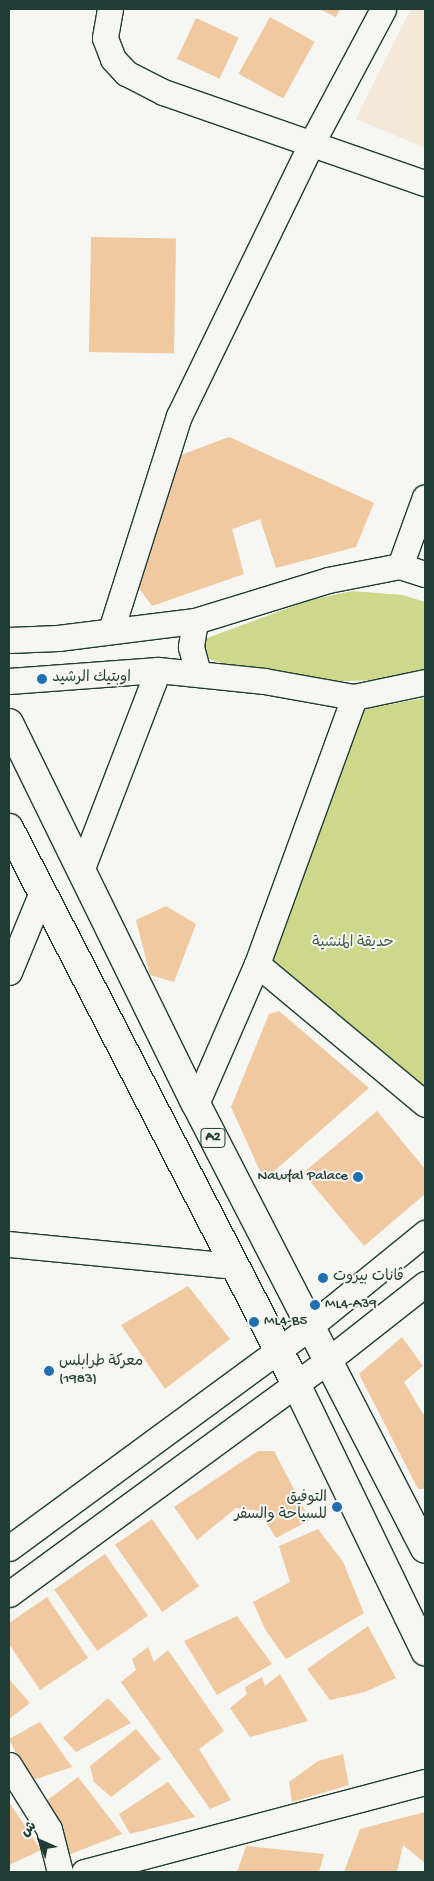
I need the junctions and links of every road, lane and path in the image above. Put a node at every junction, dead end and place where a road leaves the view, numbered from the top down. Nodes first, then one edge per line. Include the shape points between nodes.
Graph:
1 (110, 9) edge
2 (383, 9) edge
3 (310, 146) junction
4 (425, 183) edge
5 (425, 496) edge
6 (400, 566) junction
7 (425, 574) edge
8 (194, 621) junction
9 (111, 630) junction
10 (9, 640) edge
11 (158, 670) junction
12 (198, 673) junction
13 (9, 682) edge
14 (425, 682) edge
15 (354, 697) junction
16 (9, 723) edge
17 (9, 828) edge
18 (82, 868) junction
19 (42, 892) junction
20 (257, 964) junction
21 (9, 972) edge
22 (196, 1104) junction
23 (425, 1104) edge
24 (425, 1233) edge
25 (9, 1244) edge
26 (233, 1266) junction
27 (425, 1284) edge
28 (308, 1328) junction
29 (278, 1350) junction
30 (328, 1361) junction
31 (296, 1384) junction
32 (422, 1535) edge
33 (9, 1548) edge
34 (9, 1594) edge
35 (425, 1651) edge
36 (9, 1766) edge
37 (425, 1782) edge
38 (60, 1872) edge
39 (84, 1872) edge

1 - 3 street via 105,38 113,59 126,73 163,92
2 - 3 street
3 - 4 street
3 - 9 street via 179,416
5 - 6 street
6 - 7 street
6 - 8 street via 328,580
8 - 9 street
8 - 12 street via 191,647
9 - 10 street via 58,638
11 - 12 street
11 - 13 street
11 - 18 street
12 - 15 street
14 - 15 street
15 - 20 street
16 - 18 highway, A2
17 - 19 highway
18 - 22 highway, A2
19 - 21 street
19 - 26 highway
20 - 22 street
20 - 23 street
22 - 28 highway, A2
24 - 28 street
25 - 26 street
26 - 29 highway
27 - 30 street
28 - 29 street
28 - 30 highway, A2
29 - 31 highway
29 - 33 street
30 - 31 street
30 - 32 highway, A2
31 - 34 street
31 - 35 highway
36 - 38 street via 49,1828
37 - 39 street

